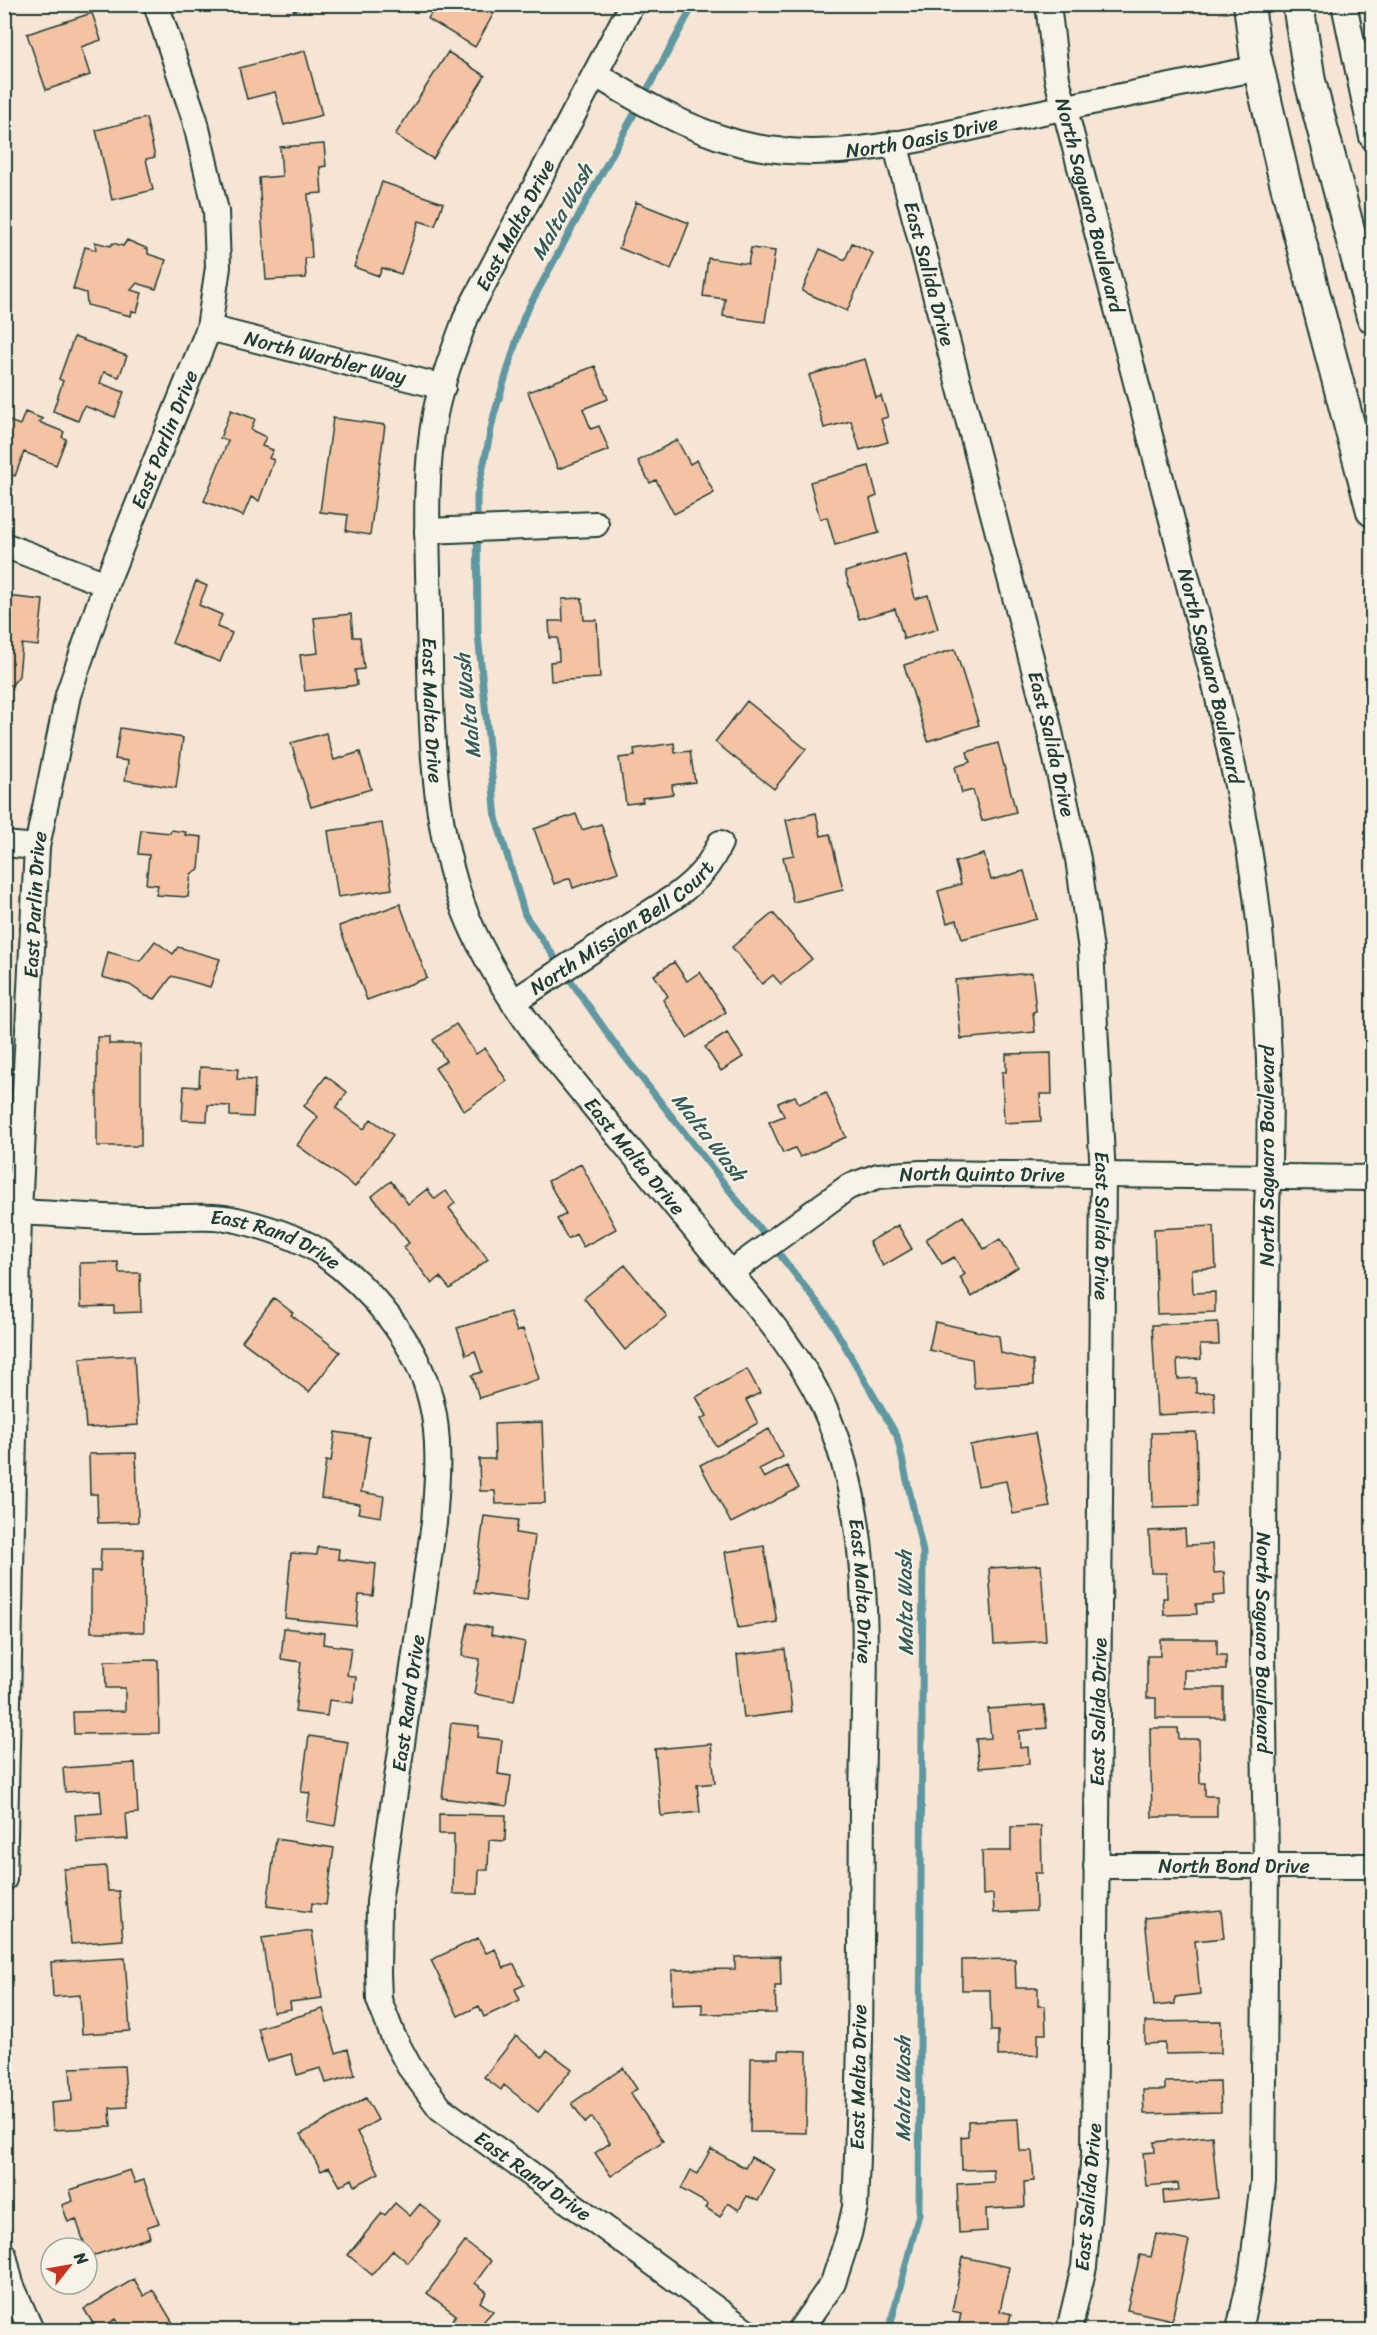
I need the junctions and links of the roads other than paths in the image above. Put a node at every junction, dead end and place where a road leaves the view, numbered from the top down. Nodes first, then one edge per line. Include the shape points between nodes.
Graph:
1 (156, 4) edge
2 (632, 4) edge
3 (1048, 4) edge
4 (1249, 4) edge
5 (1298, 4) edge
6 (1344, 4) edge
7 (1259, 68) junction
8 (596, 74) junction
9 (1064, 107) junction
10 (1372, 137) edge
11 (895, 143) junction
12 (1372, 317) edge
13 (209, 328) junction
14 (442, 387) junction
15 (1372, 512) edge
16 (596, 524) dead end
17 (427, 531) junction
18 (4, 545) edge
19 (105, 584) junction
20 (720, 843) dead end
21 (4, 844) edge
22 (37, 847) junction
23 (513, 1002) junction
24 (1103, 1176) junction
25 (1269, 1176) junction
26 (1372, 1178) edge
27 (19, 1212) junction
28 (730, 1273) junction
29 (1096, 1866) junction
30 (1266, 1866) junction
31 (1372, 1866) edge
32 (4, 1879) edge
33 (4, 2255) edge
34 (31, 2331) edge
35 (745, 2331) edge
36 (800, 2331) edge
37 (1069, 2331) edge
38 (1239, 2331) edge

1 - 13 street, East Parlin Drive via 195,120 216,211 218,267
2 - 8 street, East Malta Drive
3 - 9 street, North Saguaro Boulevard
4 - 7 main road
5 - 12 main road via 1310,81
6 - 10 street
7 - 9 street, North Oasis Drive
7 - 15 main road
8 - 11 street, North Oasis Drive via 696,128 738,143 806,152
8 - 14 street, East Malta Drive via 467,315
9 - 11 street, North Oasis Drive
9 - 25 street, North Saguaro Boulevard via 1237,783 1256,896 1265,998
11 - 24 street, East Salida Drive via 1047,718 1078,859 1091,950
13 - 14 street, North Warbler Way
13 - 19 street, East Parlin Drive
14 - 17 street, East Malta Drive via 427,475
16 - 17 street
17 - 23 street, East Malta Drive via 435,770 442,827 455,883 475,934
18 - 19 street
19 - 22 street, East Parlin Drive via 68,695
20 - 23 street, North Mission Bell Court via 699,877 677,896
21 - 22 street
22 - 27 street, East Parlin Drive
23 - 28 street, East Malta Drive
24 - 25 street, North Quinto Drive
24 - 28 street, North Quinto Drive via 878,1176 848,1187
24 - 29 street, East Salida Drive
25 - 26 street, North Quinto Drive
25 - 30 street, North Saguaro Boulevard via 1263,1651
27 - 32 street, East Parlin Drive
27 - 35 street, East Rand Drive via 236,1220 283,1233 321,1253 358,1283 386,1314 416,1358 431,1400 437,1438 437,1483 378,1902 379,2000 409,2066 440,2108
28 - 36 street, East Malta Drive via 803,1367 822,1403 850,1482 860,1546 864,1609 862,1896 855,2207 833,2283
29 - 30 street, North Bond Drive
29 - 37 street, East Salida Drive via 1094,2152 1084,2267
30 - 31 street, North Bond Drive
30 - 38 street, North Saguaro Boulevard via 1263,2182 1252,2270
33 - 34 street via 11,2284

